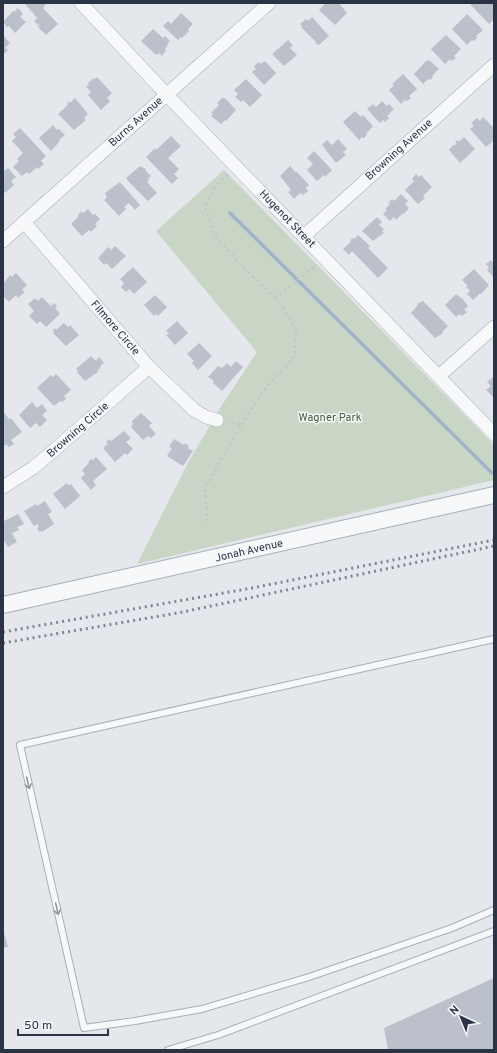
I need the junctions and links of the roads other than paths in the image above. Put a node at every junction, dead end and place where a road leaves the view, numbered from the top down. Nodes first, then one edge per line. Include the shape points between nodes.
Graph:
1 (81, 3) edge
2 (269, 3) edge
3 (494, 65) edge
4 (167, 95) junction
5 (24, 222) junction
6 (304, 236) junction
7 (3, 241) edge
8 (494, 327) edge
9 (149, 367) junction
10 (439, 376) junction
11 (217, 420) road end
12 (494, 434) edge
13 (3, 487) edge
14 (494, 495) edge
15 (3, 605) edge
16 (494, 639) edge
17 (494, 910) edge
18 (494, 931) edge
19 (168, 1050) edge

1 - 4 street, Hugenot Street
2 - 4 street, Burns Avenue
3 - 6 street, Browning Avenue
4 - 5 street, Burns Avenue
4 - 6 street, Hugenot Street
5 - 7 street, Burns Avenue
5 - 9 street, Filmore Circle
6 - 10 street, Hugenot Street
8 - 10 street
9 - 11 street, Filmore Circle via 194,410 206,418
9 - 13 street, Browning Circle via 33,468
10 - 12 street, Hugenot Street
14 - 15 street, Jonah Avenue
16 -> 17 lane via 20,745 84,1028 202,1009 309,977 452,928
18 - 19 lane via 218,1035

